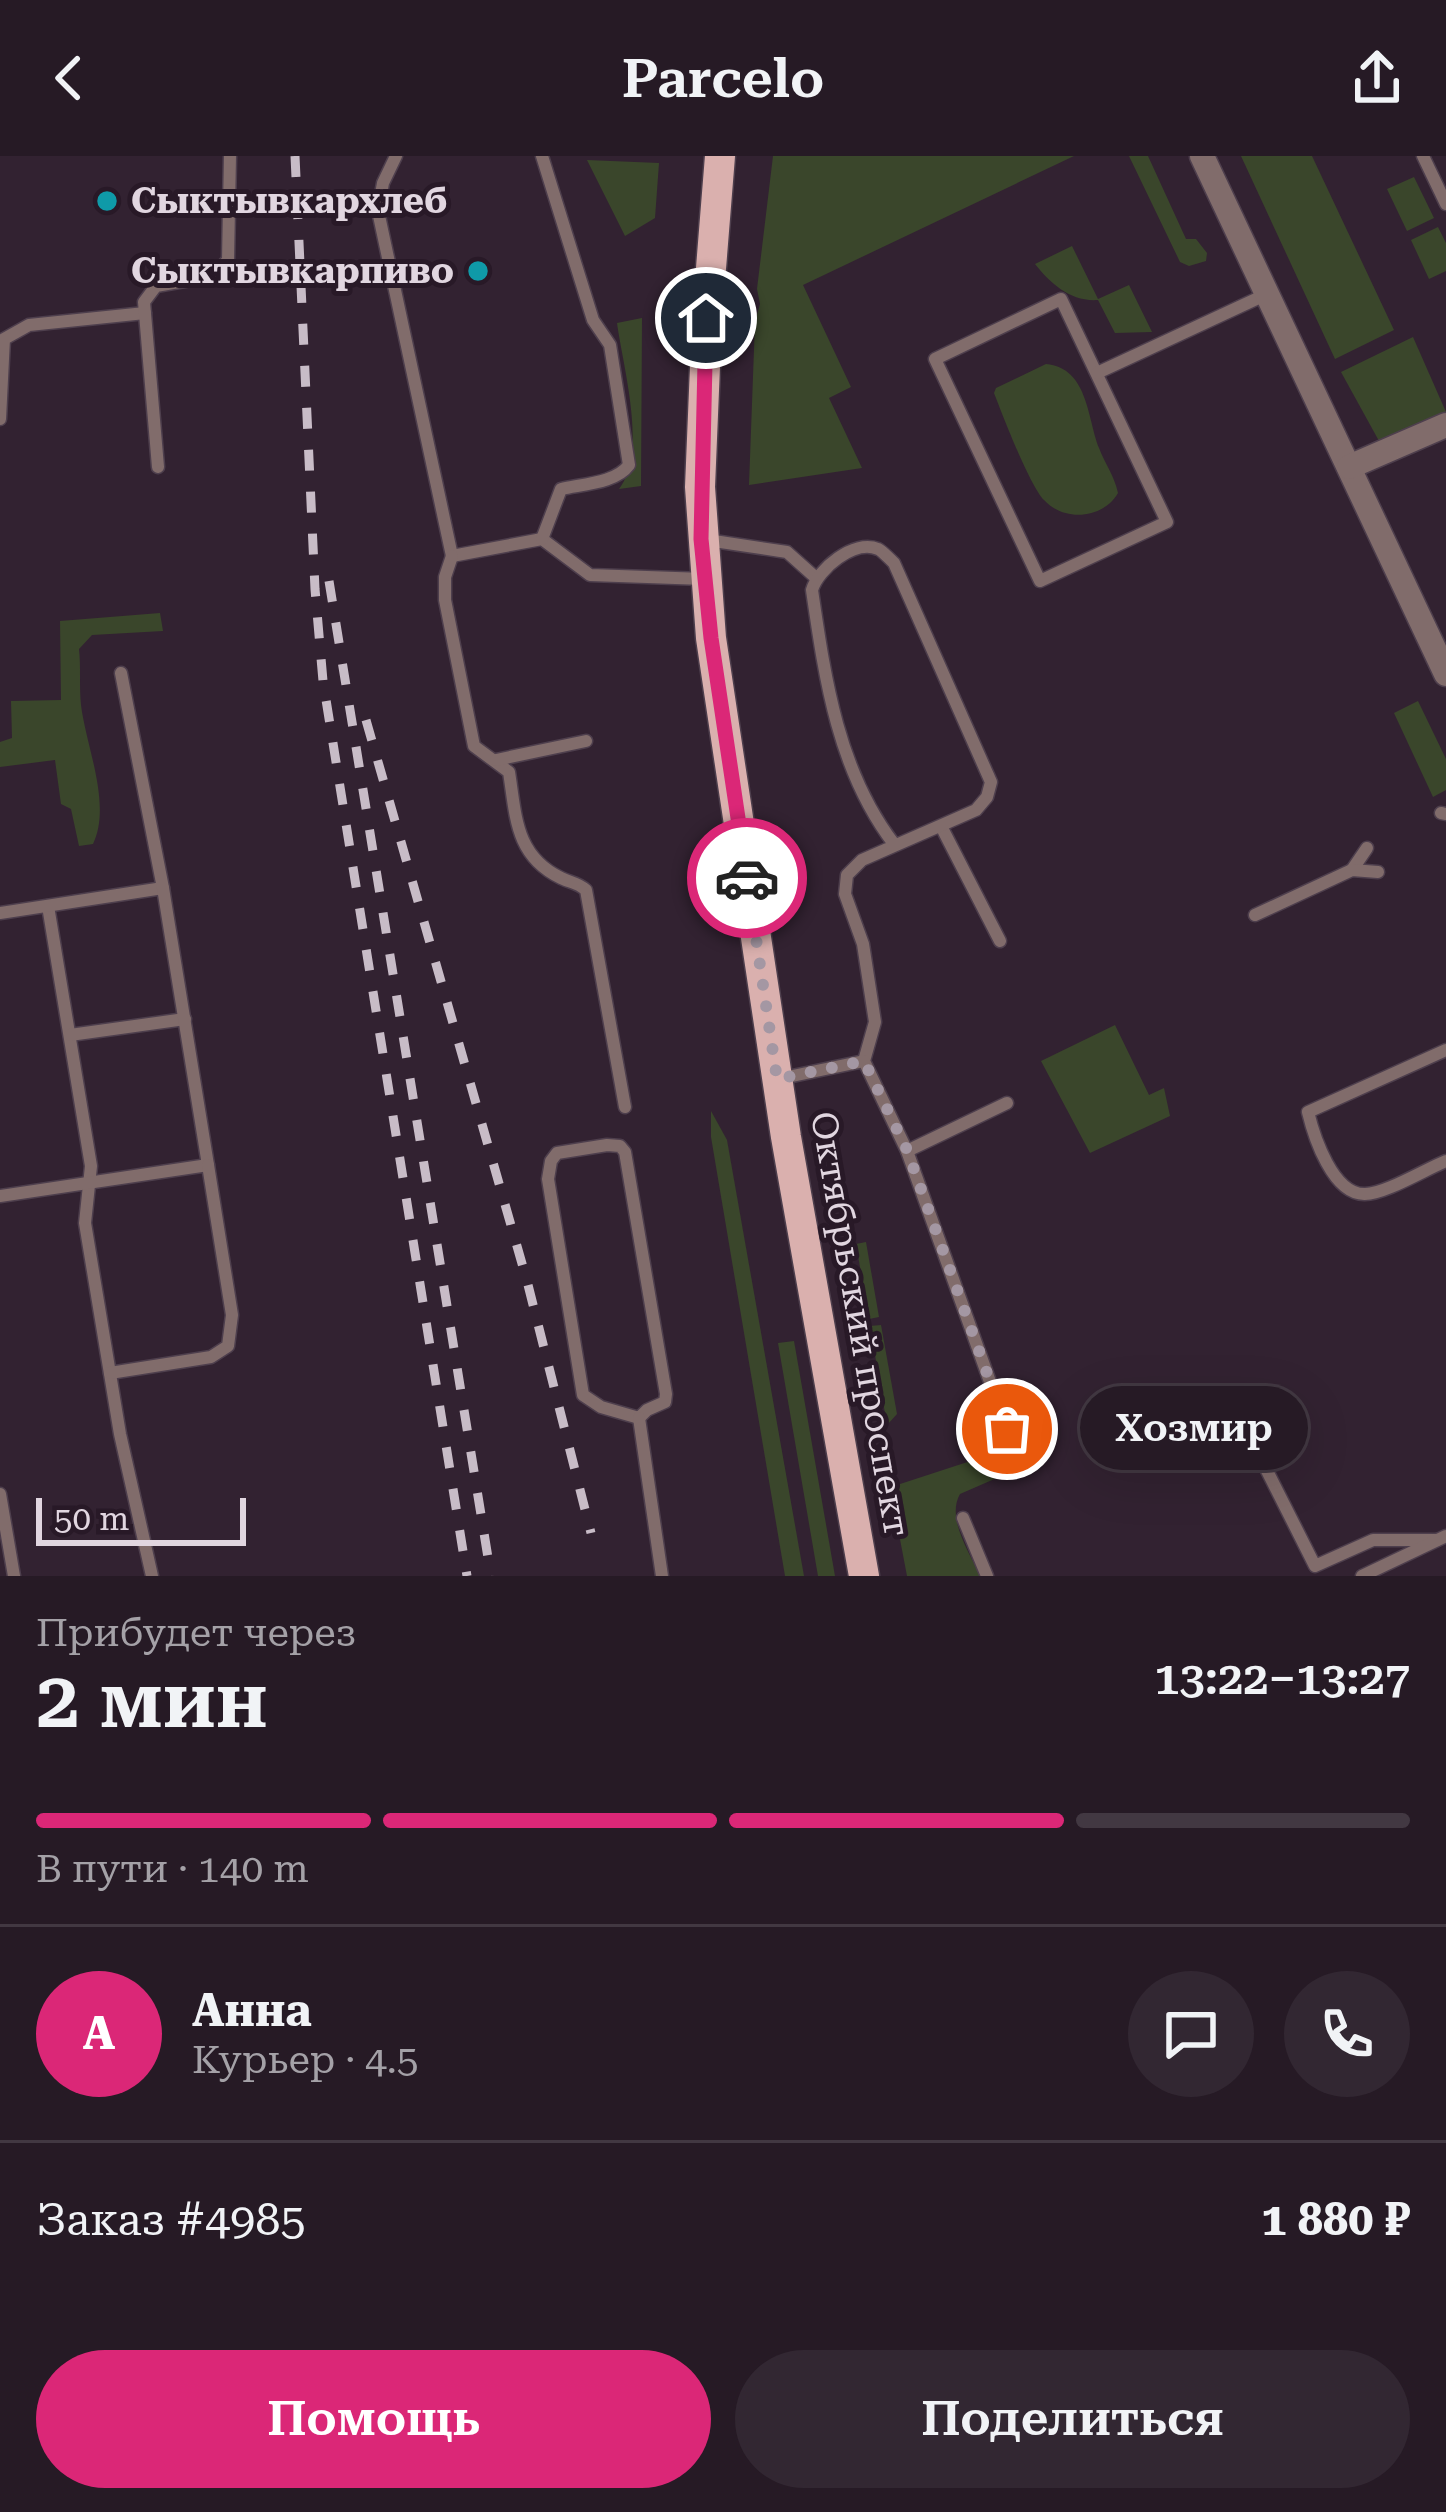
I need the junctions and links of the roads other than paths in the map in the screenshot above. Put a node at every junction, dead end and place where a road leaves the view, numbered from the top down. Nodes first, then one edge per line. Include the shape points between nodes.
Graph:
1 (230, 156) edge
2 (396, 156) edge
3 (542, 156) edge
4 (720, 156) edge
5 (1202, 156) edge
6 (1424, 156) edge
7 (1446, 204) edge
8 (1268, 294) junction
9 (145, 313) junction
10 (1096, 374) junction
11 (0, 419) edge
12 (1446, 425) edge
13 (158, 467) dead end
14 (1349, 467) junction
15 (542, 539) junction
16 (701, 539) junction
17 (452, 556) junction
18 (815, 577) junction
19 (705, 579) junction
20 (121, 673) dead end
21 (1446, 674) edge
22 (586, 741) dead end
23 (496, 760) junction
24 (940, 826) junction
25 (894, 844) junction
26 (1367, 848) dead end
27 (1352, 870) junction
28 (1378, 872) dead end
29 (163, 888) junction
30 (48, 905) junction
31 (0, 913) edge
32 (1256, 915) dead end
33 (1000, 941) dead end
34 (185, 1018) junction
35 (70, 1035) junction
36 (1446, 1050) edge
37 (864, 1061) junction
38 (777, 1079) junction
39 (1007, 1103) dead end
40 (625, 1107) dead end
41 (907, 1150) junction
42 (1446, 1161) edge
43 (208, 1165) junction
44 (89, 1181) junction
45 (0, 1196) edge
46 (110, 1373) junction
47 (1237, 1411) dead end
48 (639, 1418) junction
49 (1007, 1429) dead end
50 (0, 1494) edge
51 (963, 1518) dead end
52 (1441, 1538) edge
53 (152, 1574) edge
54 (14, 1576) edge
55 (135, 1576) edge
56 (662, 1576) edge
57 (864, 1576) edge
58 (987, 1576) edge
59 (1362, 1576) edge

1 - 9 lane via 228,260 212,276 156,286
2 - 17 lane via 378,211
3 - 15 lane via 592,320 610,345 628,465 613,477 561,489
4 - 16 main road, Октябрьский проспект
5 - 8 street
6 - 7 lane
8 - 10 lane
8 - 14 street
9 - 11 lane via 29,325 4,339
9 - 13 lane
10 - 10 lane via 1061,299 935,358 1040,581 1167,522
12 - 14 street
14 - 21 street
15 - 17 lane
15 - 19 lane via 590,575
16 - 18 lane via 787,552
16 - 19 main road, Октябрьский проспект
17 - 23 lane via 446,600 464,712 474,746
18 - 24 lane via 862,548 880,549 893,563 991,782 976,810
18 - 25 lane via 834,714 874,818
19 - 38 main road, Октябрьский проспект
20 - 29 lane
22 - 23 lane
23 - 40 lane via 508,772 520,841 586,890
24 - 25 lane
24 - 33 lane
25 - 37 lane via 862,860 845,894 863,944 875,1022
26 - 27 lane
27 - 28 lane
27 - 32 lane
29 - 30 lane
29 - 34 lane
30 - 31 lane
30 - 35 lane
34 - 35 lane
34 - 43 lane
35 - 44 lane
36 - 42 lane via 1308,1116 1350,1191 1368,1195
37 - 38 lane
37 - 41 lane
38 - 57 main road, Октябрьский проспект
39 - 41 lane
41 - 49 lane
43 - 44 lane
43 - 46 lane via 232,1315 228,1346 211,1357
44 - 45 lane
44 - 46 lane via 86,1223
46 - 53 lane
47 - 52 lane via 1315,1566 1373,1540
48 - 48 lane via 666,1394 625,1152 607,1144 557,1154 548,1179 583,1395
48 - 56 lane
50 - 54 lane
51 - 58 lane
52 - 59 lane
53 - 55 lane

